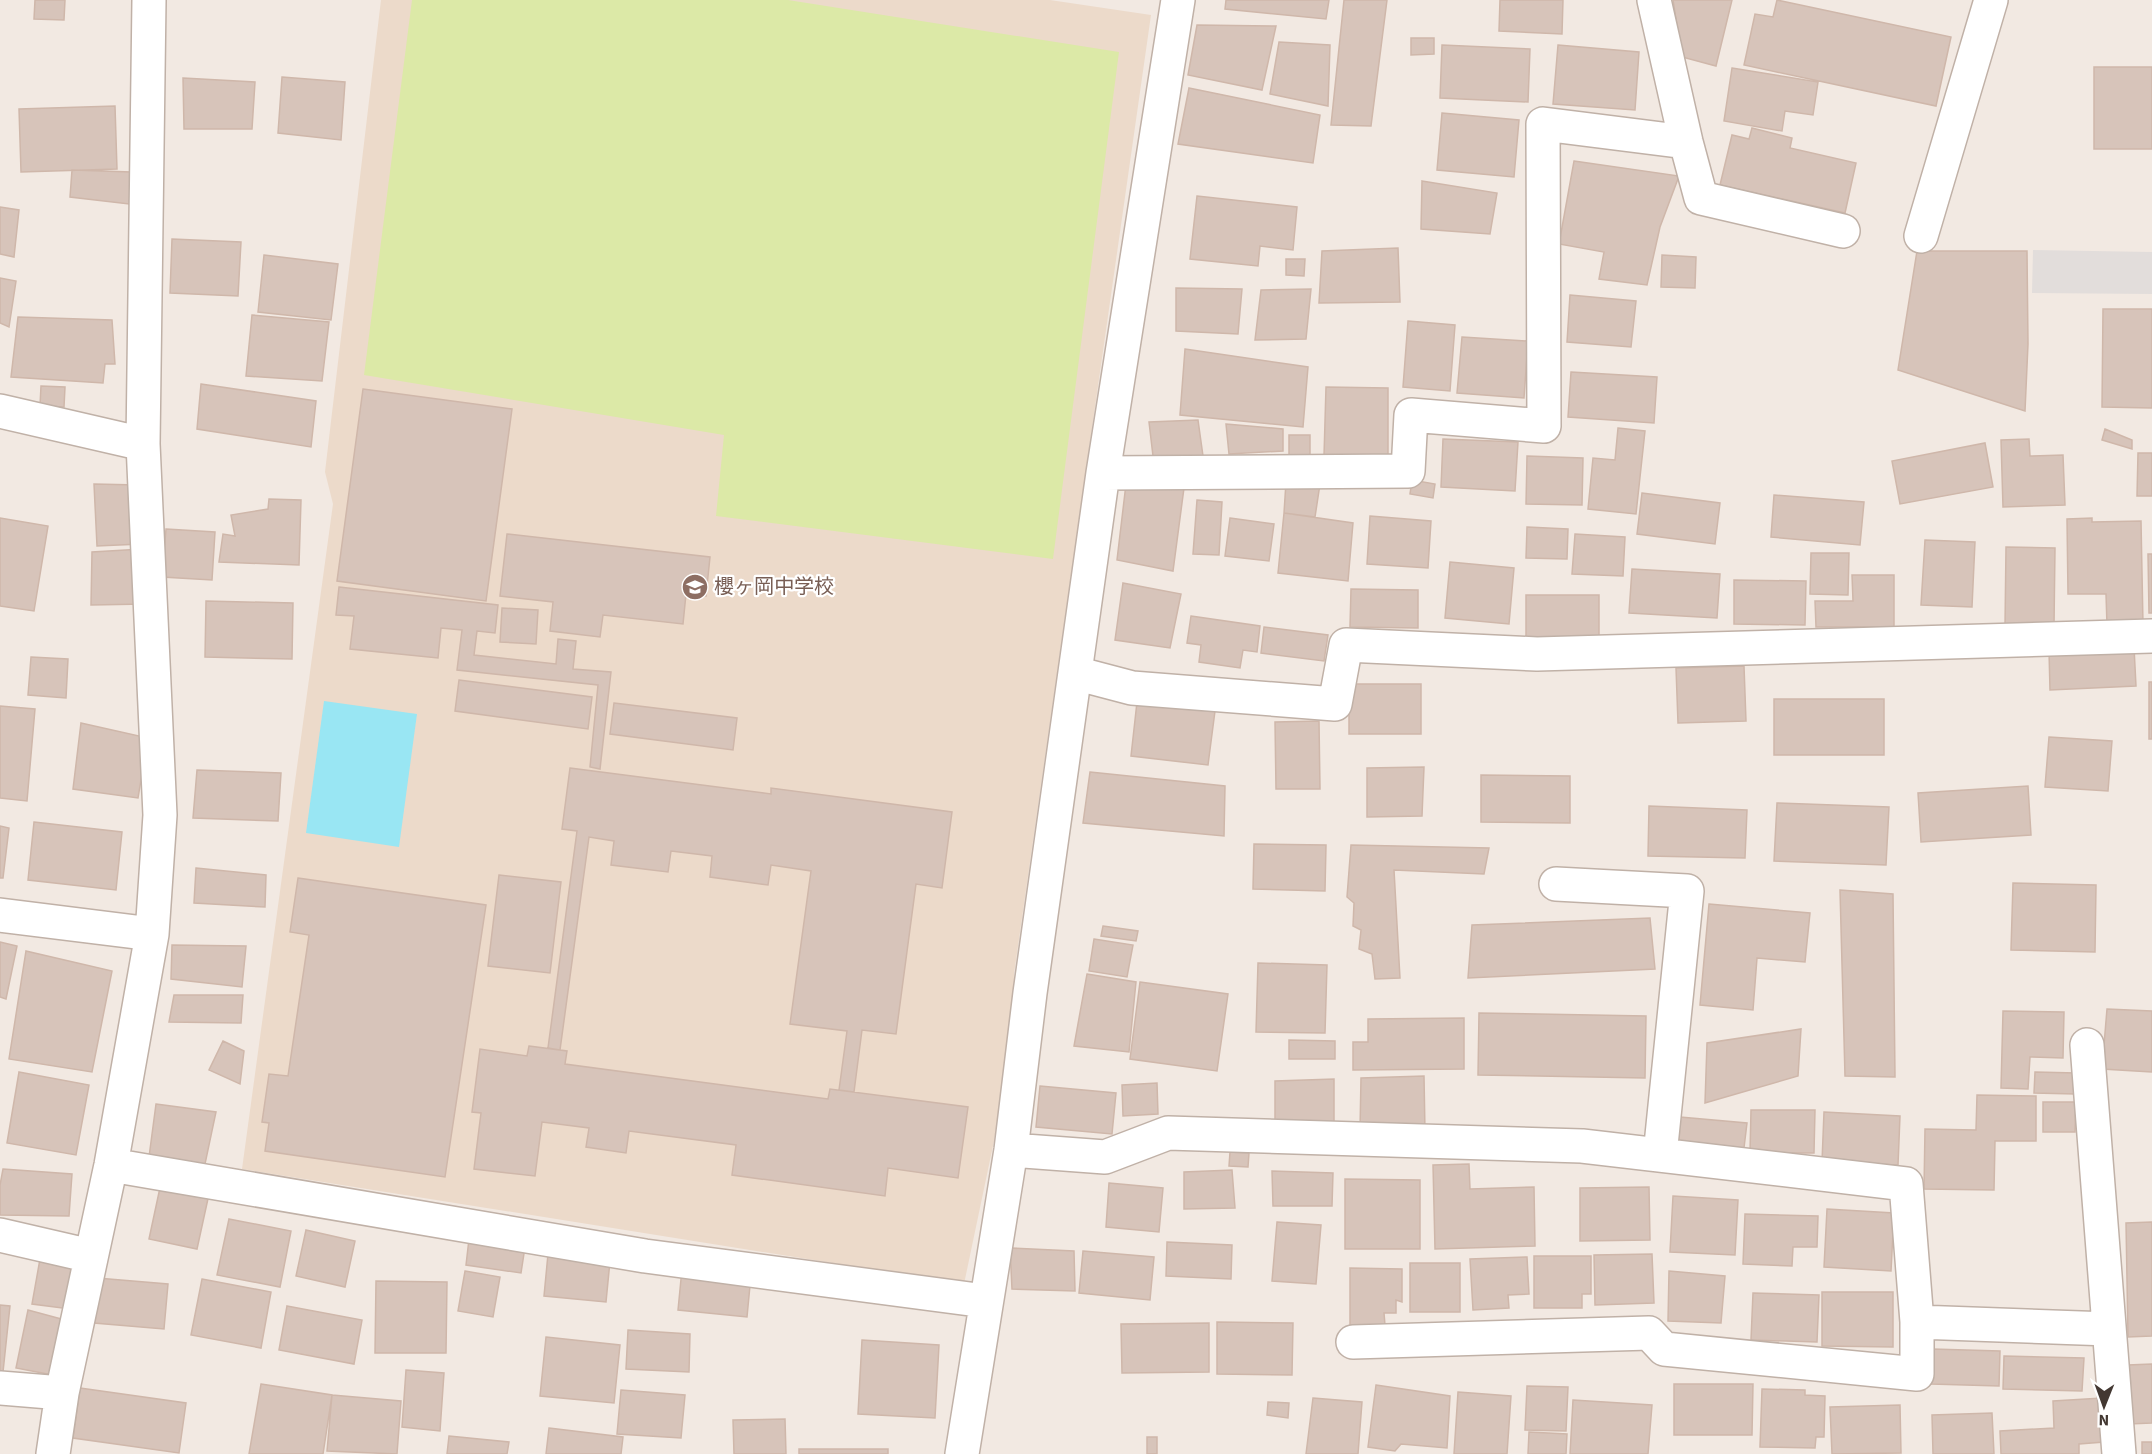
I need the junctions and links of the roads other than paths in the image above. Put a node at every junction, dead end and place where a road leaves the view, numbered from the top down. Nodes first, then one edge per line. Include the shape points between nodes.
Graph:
1 (149, 0) edge
2 (1178, 0) edge
3 (1654, 0) edge
4 (1990, 0) edge
5 (1686, 141) junction
6 (1843, 231) dead end
7 (1921, 236) dead end
8 (0, 411) edge
9 (143, 444) junction
10 (1103, 473) junction
11 (2152, 636) edge
12 (1075, 673) junction
13 (1556, 884) dead end
14 (0, 915) edge
15 (152, 934) junction
16 (2087, 1045) dead end
17 (1011, 1150) junction
18 (1660, 1155) junction
19 (111, 1165) junction
20 (0, 1235) edge
21 (91, 1256) junction
22 (986, 1301) junction
23 (1917, 1322) junction
24 (2109, 1329) junction
25 (1353, 1342) dead end
26 (0, 1388) edge
27 (62, 1393) junction
28 (53, 1454) edge
29 (962, 1454) edge
30 (2118, 1454) edge

1 - 9 street
2 - 10 street
3 - 5 street
4 - 7 street
5 - 6 street via 1701,198
5 - 10 street via 1543,124 1544,426 1411,415 1408,471
8 - 9 street
9 - 15 street via 160,815
10 - 12 street
11 - 12 street via 1537,654 1346,645 1335,704 1132,688
12 - 17 street
13 - 18 street via 1688,891
14 - 15 street
15 - 19 street
16 - 24 street
17 - 18 street via 1105,1157 1168,1133 1582,1146
17 - 22 street
18 - 23 street via 1906,1184
19 - 21 street
19 - 22 street via 645,1256
20 - 21 street
21 - 27 street
22 - 29 street
23 - 24 street
23 - 25 street via 1917,1374 1664,1349 1649,1333
24 - 30 street
26 - 27 street
27 - 28 street

